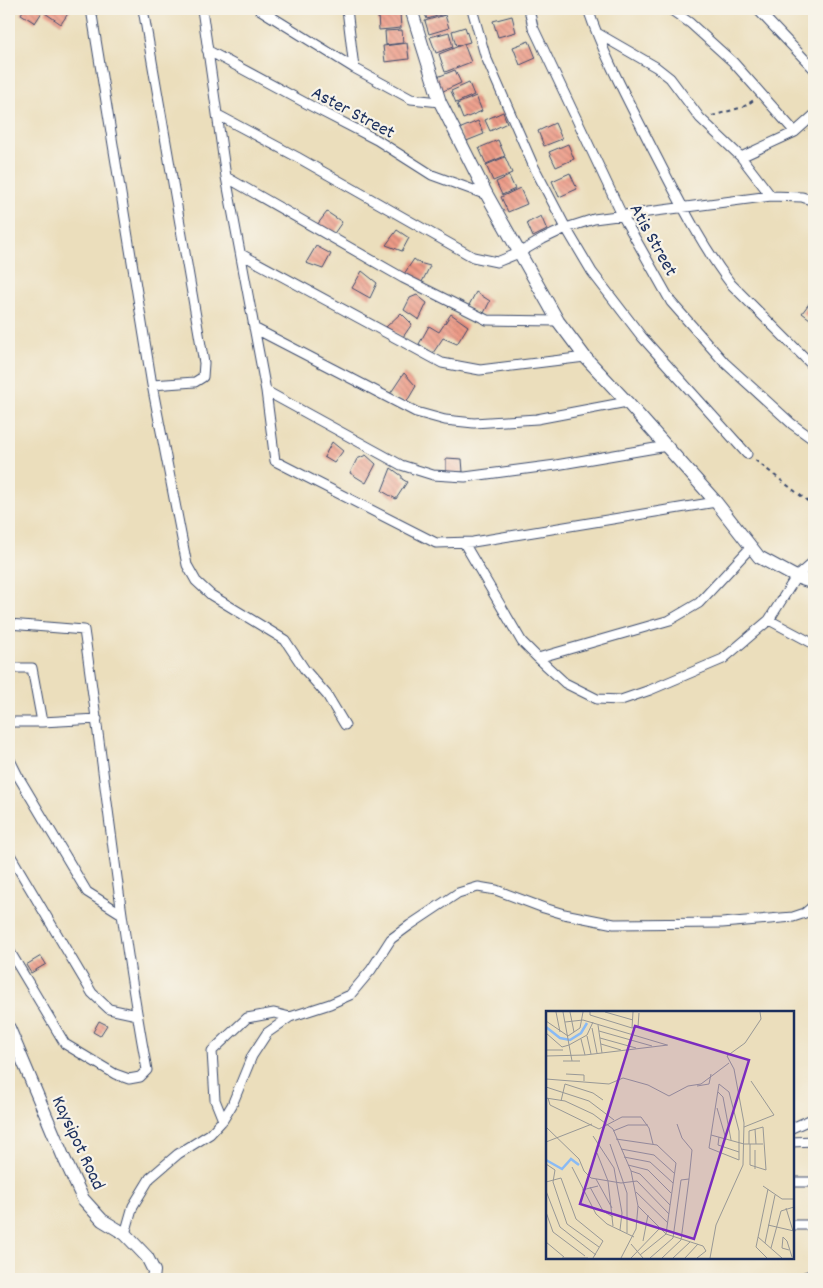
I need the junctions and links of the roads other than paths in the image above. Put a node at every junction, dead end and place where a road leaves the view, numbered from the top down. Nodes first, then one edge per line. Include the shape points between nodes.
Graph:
1 (91, 9) edge
2 (143, 9) edge
3 (202, 9) edge
4 (259, 9) edge
5 (347, 9) edge
6 (411, 9) edge
7 (472, 9) edge
8 (528, 9) edge
9 (588, 9) edge
10 (670, 9) edge
11 (757, 9) edge
12 (596, 33) junction
13 (207, 50) junction
14 (354, 68) junction
15 (814, 69) edge
16 (440, 102) junction
17 (218, 114) junction
18 (814, 115) edge
19 (794, 132) junction
20 (741, 157) junction
21 (226, 177) junction
22 (486, 195) junction
23 (772, 196) junction
24 (814, 201) edge
25 (682, 208) junction
26 (622, 215) junction
27 (566, 228) junction
28 (519, 253) junction
29 (241, 254) junction
30 (558, 321) junction
31 (254, 328) junction
32 (585, 357) junction
33 (814, 368) edge
34 (152, 385) junction
35 (266, 391) junction
36 (627, 402) junction
37 (814, 440) edge
38 (667, 446) junction
39 (747, 454) road end
40 (716, 502) junction
41 (464, 543) junction
42 (751, 547) junction
43 (814, 561) edge
44 (796, 577) junction
45 (814, 583) edge
46 (769, 620) junction
47 (9, 624) edge
48 (814, 644) edge
49 (538, 658) junction
50 (9, 668) edge
51 (97, 719) junction
52 (9, 722) edge
53 (42, 722) junction
54 (345, 725) dead end
55 (9, 758) edge
56 (9, 853) edge
57 (814, 901) edge
58 (122, 914) junction
59 (9, 950) edge
60 (137, 1015) junction
61 (290, 1017) junction
62 (9, 1028) edge
63 (814, 1118) edge
64 (223, 1120) junction
65 (793, 1128) edge
66 (814, 1141) edge
67 (793, 1142) edge
68 (793, 1182) edge
69 (814, 1182) edge
70 (793, 1225) edge
71 (814, 1225) edge
72 (125, 1234) junction
73 (814, 1274) edge
74 (153, 1279) edge
75 (802, 1279) edge

1 - 34 street
2 - 34 street via 204,363 203,377 195,382
3 - 13 street
4 - 14 street
5 - 14 street
6 - 16 street
7 - 27 street via 485,55 532,165
8 - 26 street, Atis Street via 533,27
9 - 12 street
10 - 19 street via 733,62
11 - 15 street
12 - 20 street via 670,78 700,118
12 - 25 street
13 - 17 street
13 - 22 street, Aster Street via 377,140 432,175
14 - 16 street via 411,99
16 - 22 street
17 - 21 street
17 - 28 street via 473,257 496,262
18 - 19 street
19 - 20 street
20 - 23 street
21 - 29 street
21 - 30 street via 402,278 487,320
22 - 28 street
23 - 24 street via 802,197
23 - 25 street
25 - 26 street
25 - 33 street via 731,284
26 - 27 street
26 - 37 street, Atis Street via 671,302 724,362
27 - 28 street
27 - 39 street via 592,272 642,337
28 - 30 street
29 - 31 street
29 - 32 street via 442,363 480,370
30 - 32 street
31 - 35 street
31 - 36 street via 416,412 445,420 537,419
32 - 36 street
34 - 54 street via 187,564 196,581 211,595 285,640 304,670 327,695
35 - 38 street via 401,466 433,475 474,476
35 - 41 street via 275,461 436,543
36 - 38 street
38 - 40 street
40 - 41 street
40 - 42 street
41 - 49 street via 522,642
42 - 44 street via 760,557
42 - 49 street via 699,603 670,620
43 - 44 street
44 - 45 street
44 - 46 street
46 - 48 street
46 - 49 street via 723,659 620,700 597,698 565,683
47 - 51 street via 84,630
50 - 53 street via 32,668
51 - 53 street
51 - 58 street
52 - 53 street
55 - 58 street via 87,892
56 - 60 street via 92,993 109,1009
57 - 61 street via 805,913 793,917 722,923 614,924 564,914 496,890 478,887 458,893 391,939 350,995
58 - 60 street
59 - 60 street via 65,1044 129,1079 140,1077 147,1070
61 - 64 street via 267,1033 252,1056
61 - 64 street via 274,1013 247,1018 212,1051 215,1100
62 - 72 street, Kaysipot Road via 83,1199 102,1220
63 - 65 street
64 - 72 street via 210,1134 178,1154 150,1178 133,1206
66 - 67 street
68 - 69 street
70 - 71 street
72 - 74 street, Kaysipot Road via 147,1257 154,1271
73 - 75 street

